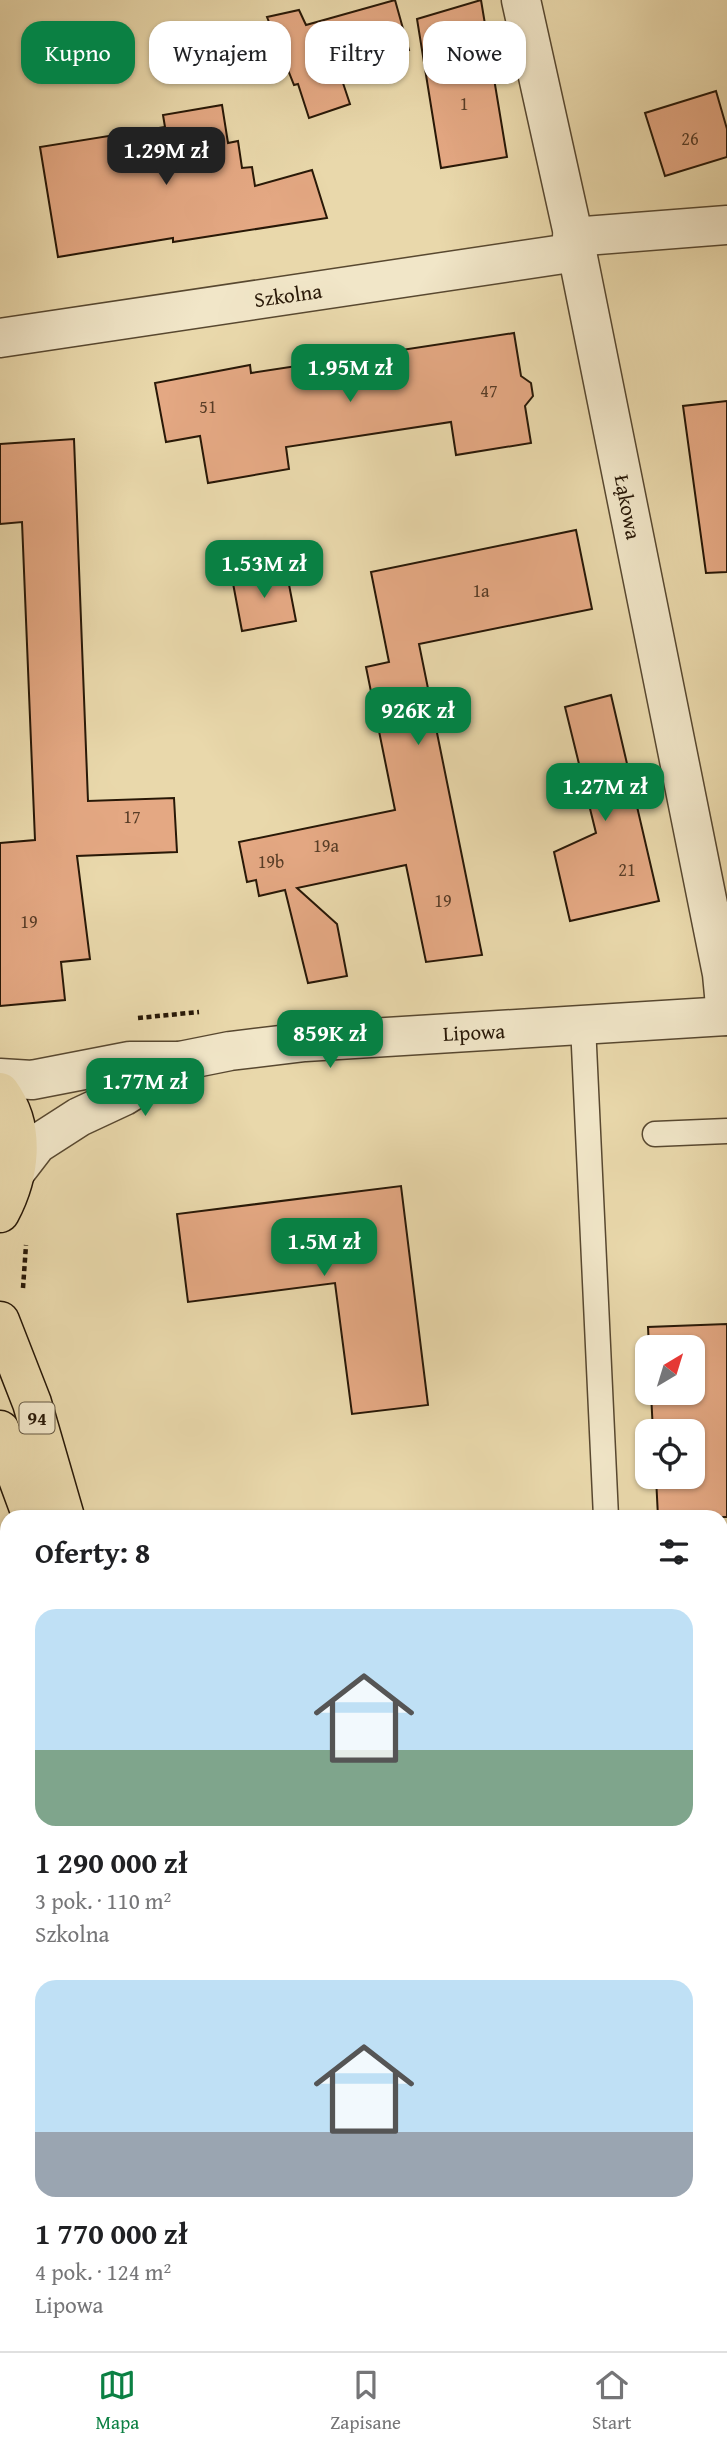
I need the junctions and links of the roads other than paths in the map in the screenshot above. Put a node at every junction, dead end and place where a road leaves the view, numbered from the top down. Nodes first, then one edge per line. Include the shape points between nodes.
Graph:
1 (521, 0) edge
2 (727, 225) edge
3 (575, 245) junction
4 (0, 338) edge
5 (726, 1016) edge
6 (583, 1025) junction
7 (180, 1061) junction
8 (0, 1078) edge
9 (0, 1092) edge
10 (727, 1131) edge
11 (655, 1135) dead end
12 (17, 1170) junction
13 (0, 1213) edge
14 (11, 1307) edge
15 (0, 1430) edge
16 (29, 1510) edge
17 (63, 1510) edge
18 (606, 1510) edge

1 - 3 street, Łąkowa
2 - 3 street, Szkolna
3 - 4 street, Szkolna
3 - 5 street, Łąkowa via 722,974
5 - 6 street, Lipowa
6 - 7 street, Lipowa via 295,1043
6 - 18 lane
7 - 8 street, Lipowa via 130,1061 32,1080
7 - 12 street, Lipowa via 37,1144
9 - 12 main road via 13,1119
10 - 11 lane
12 - 13 main road
14 - 17 main road, 94
15 - 16 main road, 94

